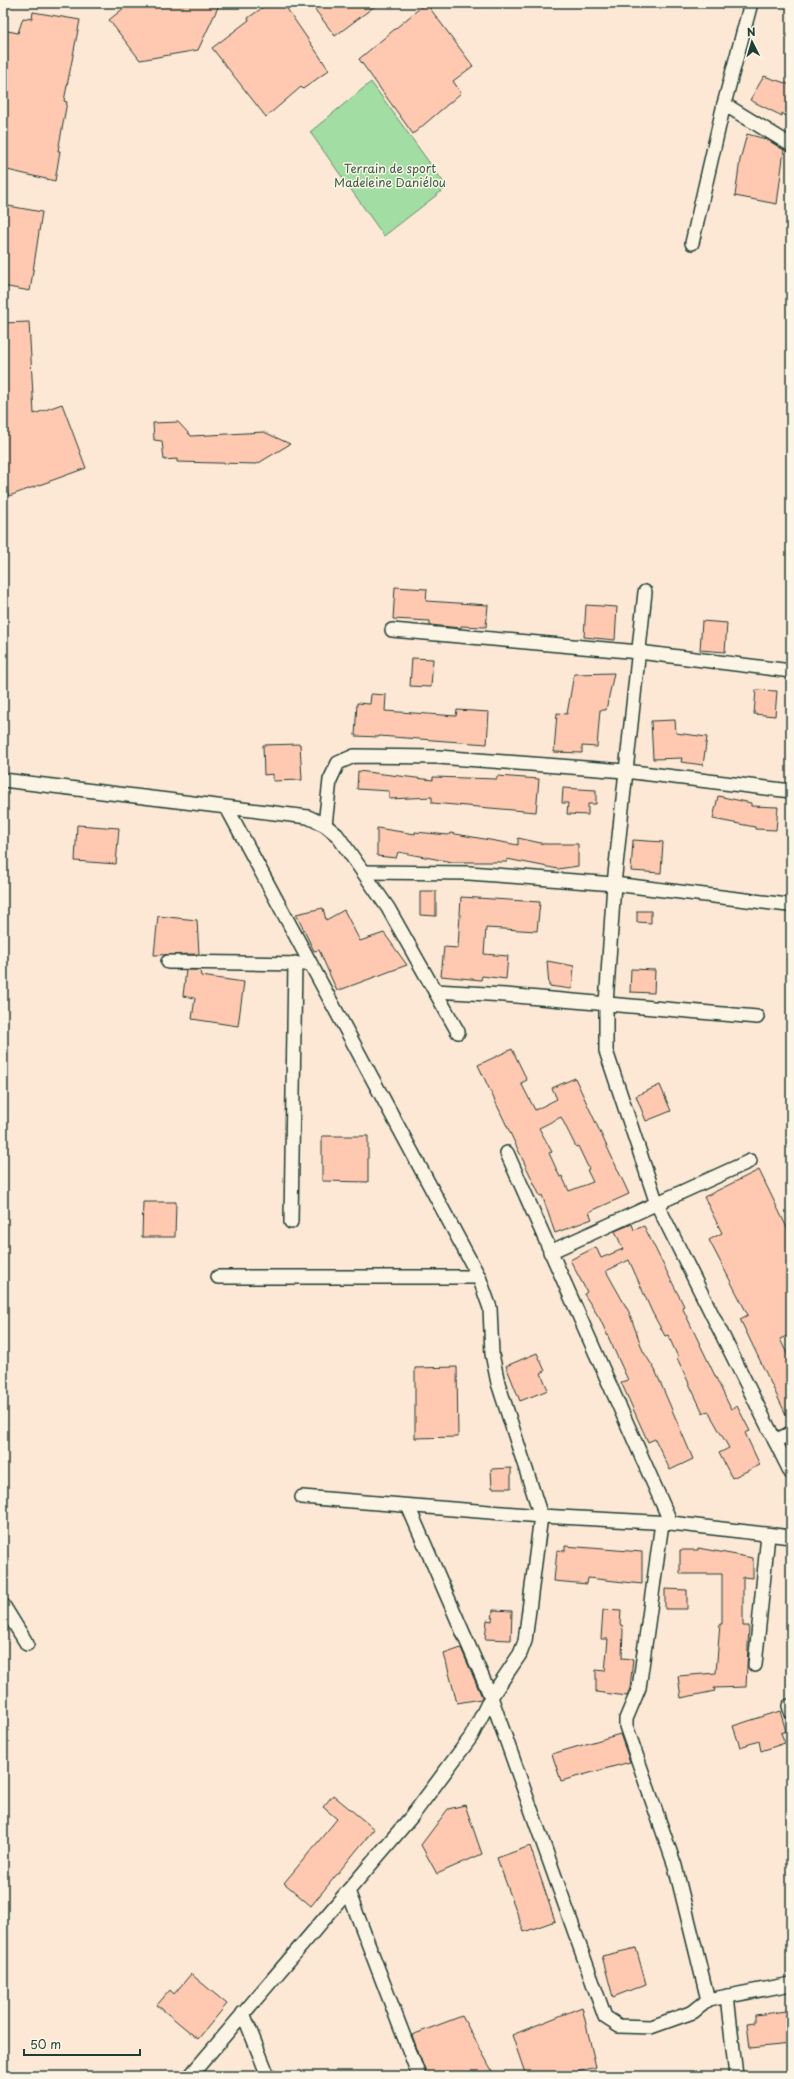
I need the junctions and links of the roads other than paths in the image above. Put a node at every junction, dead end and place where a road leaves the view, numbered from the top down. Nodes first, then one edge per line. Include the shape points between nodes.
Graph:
1 (751, 3) edge
2 (724, 104) junction
3 (791, 145) edge
4 (692, 243) dead end
5 (645, 592) dead end
6 (392, 630) dead end
7 (639, 652) junction
8 (791, 671) edge
9 (625, 771) junction
10 (3, 780) edge
11 (791, 792) edge
12 (227, 808) junction
13 (325, 825) junction
14 (363, 872) junction
15 (614, 884) junction
16 (788, 905) dead end
17 (168, 962) dead end
18 (295, 964) junction
19 (311, 964) junction
20 (435, 991) junction
21 (606, 1004) junction
22 (757, 1017) dead end
23 (458, 1032) dead end
24 (507, 1153) dead end
25 (750, 1161) dead end
26 (657, 1204) junction
27 (291, 1222) dead end
28 (550, 1252) junction
29 (218, 1277) dead end
30 (479, 1277) junction
31 (791, 1433) edge
32 (775, 1441) junction
33 (791, 1473) edge
34 (302, 1498) dead end
35 (408, 1506) junction
36 (541, 1516) junction
37 (666, 1523) junction
38 (768, 1535) junction
39 (791, 1537) edge
40 (3, 1605) edge
41 (27, 1644) dead end
42 (755, 1665) dead end
43 (492, 1697) junction
44 (348, 1891) junction
45 (791, 1984) edge
46 (727, 1996) junction
47 (708, 2000) junction
48 (243, 2013) junction
49 (190, 2076) edge
50 (268, 2076) edge
51 (419, 2076) edge
52 (736, 2076) edge

1 - 2 street
2 - 3 street
2 - 4 street
5 - 7 street
6 - 7 street
7 - 8 street
7 - 9 street
9 - 11 street
9 - 13 street via 438,757 354,756 338,763 330,780
9 - 15 street
10 - 12 street
12 - 13 street via 308,817
12 - 19 street
13 - 14 street via 337,835
14 - 15 street via 469,873
14 - 20 street via 388,908
15 - 16 street
15 - 21 street
17 - 18 street
18 - 19 street
18 - 27 street
19 - 30 street
20 - 21 street
20 - 23 street
21 - 22 street
21 - 26 street via 606,1051
24 - 28 street
25 - 26 street
26 - 28 street
26 - 32 street
28 - 37 street
29 - 30 street
30 - 36 street via 490,1308 492,1354 498,1383
31 - 32 street
32 - 33 street
34 - 35 street
35 - 36 street
35 - 43 street
36 - 37 street
36 - 43 street via 525,1641 520,1654
37 - 38 street
37 - 47 street via 639,1688 626,1719 626,1726 675,1866
38 - 39 street
38 - 42 street
40 - 41 street
43 - 44 street via 472,1737 412,1816
43 - 47 street via 605,2017 619,2026 651,2027 693,2012
44 - 48 street
44 - 51 street
45 - 46 street
46 - 47 street
46 - 52 street
48 - 49 street
48 - 50 street

